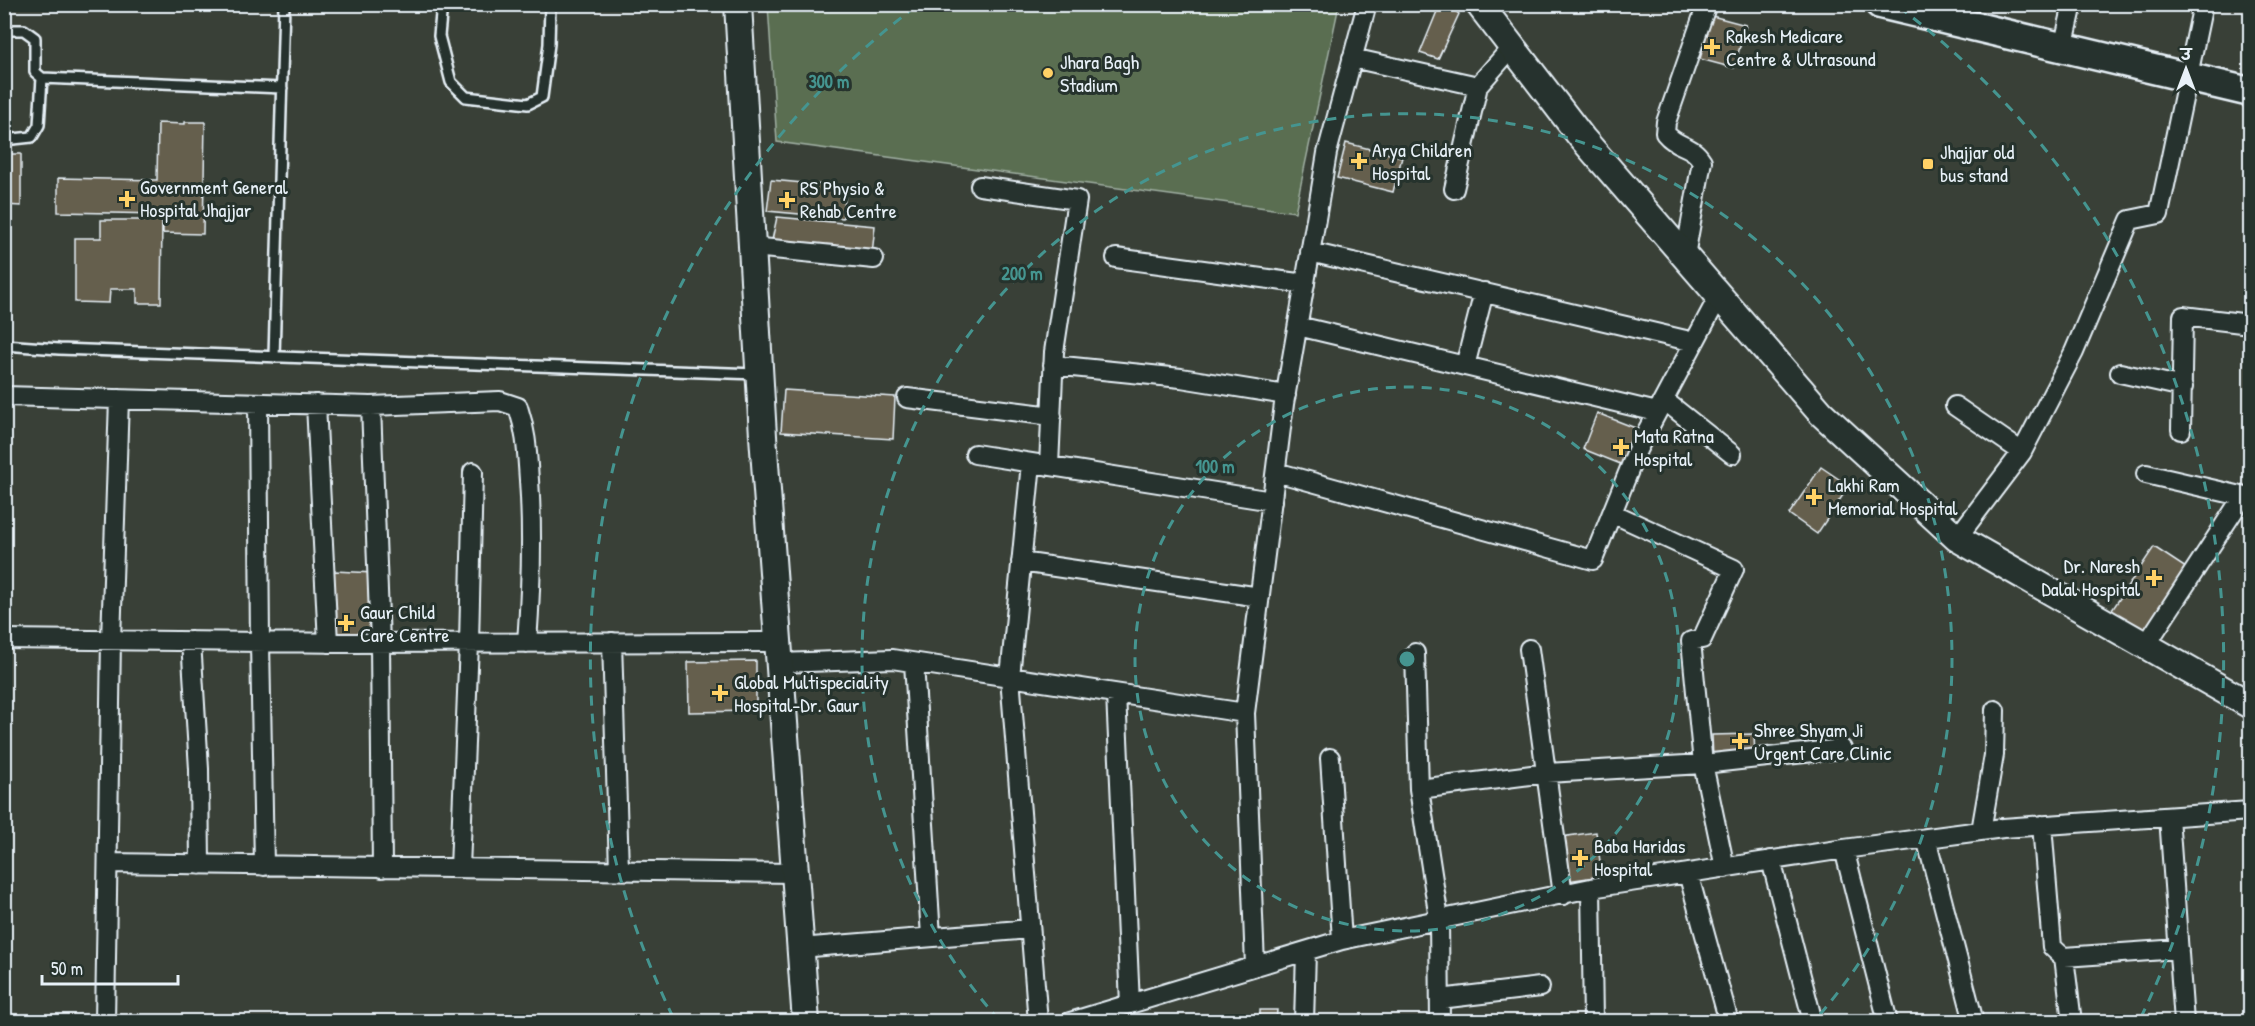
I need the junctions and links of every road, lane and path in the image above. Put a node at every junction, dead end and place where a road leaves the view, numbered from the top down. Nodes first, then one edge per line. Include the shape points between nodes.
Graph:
1 (284, 4) edge
2 (442, 4) edge
3 (550, 4) edge
4 (738, 4) edge
5 (1367, 4) edge
6 (1479, 4) edge
7 (1707, 4) edge
8 (1880, 4) edge
9 (1946, 4) edge
10 (2073, 4) edge
11 (2204, 4) edge
12 (4, 30) edge
13 (2065, 41) junction
14 (1512, 47) junction
15 (1352, 58) junction
16 (2190, 71) junction
17 (42, 78) junction
18 (2250, 78) edge
19 (1478, 86) junction
20 (282, 88) junction
21 (2250, 92) edge
22 (4, 140) edge
23 (980, 186) dead end
24 (1454, 189) dead end
25 (752, 247) junction
26 (1310, 252) junction
27 (1685, 256) junction
28 (1116, 258) dead end
29 (874, 259) dead end
30 (1305, 284) junction
31 (1484, 292) junction
32 (1719, 296) junction
33 (2250, 324) edge
34 (1298, 326) junction
35 (1694, 342) junction
36 (4, 345) edge
37 (274, 357) junction
38 (1053, 365) junction
39 (1465, 366) junction
40 (2120, 373) dead end
41 (759, 374) junction
42 (2183, 387) junction
43 (1286, 395) junction
44 (4, 396) edge
45 (908, 398) dead end
46 (119, 399) junction
47 (258, 403) junction
48 (316, 404) junction
49 (371, 406) junction
50 (1660, 406) junction
51 (1955, 406) dead end
52 (1052, 416) junction
53 (2181, 430) dead end
54 (2022, 452) junction
55 (975, 454) dead end
56 (1732, 454) dead end
57 (1031, 463) junction
58 (1049, 466) junction
59 (473, 472) dead end
60 (1276, 472) junction
61 (2146, 474) dead end
62 (2246, 498) edge
63 (1272, 501) junction
64 (1612, 513) junction
65 (1958, 538) junction
66 (1021, 562) junction
67 (1260, 597) junction
68 (4, 639) edge
69 (111, 640) junction
70 (191, 641) junction
71 (260, 642) junction
72 (612, 642) junction
73 (328, 643) junction
74 (380, 643) junction
75 (469, 643) junction
76 (527, 643) junction
77 (2146, 645) junction
78 (1529, 648) dead end
79 (779, 653) junction
80 (1415, 653) dead end
81 (914, 663) junction
82 (1010, 677) junction
83 (1116, 694) junction
84 (2250, 705) edge
85 (1995, 710) dead end
86 (1245, 713) junction
87 (1842, 749) dead end
88 (1330, 758) dead end
89 (1703, 764) junction
90 (1547, 773) junction
91 (1419, 789) junction
92 (2250, 811) edge
93 (2169, 817) junction
94 (2042, 825) junction
95 (1981, 831) junction
96 (1926, 838) junction
97 (1844, 849) junction
98 (1771, 860) junction
99 (108, 863) junction
100 (200, 865) junction
101 (264, 866) junction
102 (382, 868) junction
103 (460, 868) junction
104 (1725, 868) junction
105 (619, 870) junction
106 (795, 873) junction
107 (1688, 873) junction
108 (1591, 888) junction
109 (1563, 895) junction
110 (1439, 919) junction
111 (1030, 928) junction
112 (931, 937) junction
113 (1341, 940) junction
114 (800, 948) junction
115 (2179, 949) junction
116 (1306, 951) junction
117 (2064, 958) junction
118 (1255, 966) junction
119 (1540, 987) dead end
120 (1440, 999) junction
121 (1130, 1004) junction
122 (105, 1022) edge
123 (806, 1022) edge
124 (1038, 1022) edge
125 (1070, 1022) edge
126 (1304, 1022) edge
127 (1440, 1022) edge
128 (1593, 1022) edge
129 (1729, 1022) edge
130 (1813, 1022) edge
131 (1888, 1022) edge
132 (1974, 1022) edge
133 (2072, 1022) edge
134 (2184, 1022) edge

1 - 20 lane
2 - 3 lane via 439,36 451,82 466,97 528,104 542,98
4 - 25 street
5 - 15 street
6 - 14 street
7 - 27 street via 1665,133 1671,141 1696,152 1702,161
8 - 13 main road
9 - 13 main road
10 - 13 street
11 - 16 street
12 - 17 lane via 24,30 34,38 35,72
13 - 16 main road
14 - 19 street
14 - 27 street via 1582,138
15 - 19 street
15 - 26 street via 1327,153
16 - 18 main road
16 - 21 main road
16 - 54 street via 2158,214 2130,220 2074,352
17 - 20 lane
17 - 22 lane via 39,125 32,137
19 - 24 street
20 - 37 lane
23 - 38 street via 1077,200
25 - 29 street
25 - 41 street
26 - 30 street
26 - 31 street
27 - 32 street
28 - 30 street
30 - 34 street
31 - 35 street
31 - 39 street
32 - 35 street
32 - 65 street via 1821,413
33 - 42 street via 2183,316
34 - 39 street
34 - 43 street
35 - 50 street
36 - 37 lane
37 - 41 lane
38 - 43 street via 1181,378
38 - 52 street
39 - 50 street
40 - 42 street
41 - 79 street
42 - 53 street
43 - 60 street
44 - 46 street
45 - 52 street
46 - 47 street
46 - 69 street
47 - 48 street
47 - 71 street
48 - 49 street
48 - 73 street
49 - 74 street
49 - 76 street via 500,401 518,407 525,429 531,507
50 - 56 street
50 - 64 street
51 - 54 street
52 - 58 street
54 - 65 street
55 - 57 street
57 - 58 street
57 - 66 street
58 - 63 street
59 - 75 street
60 - 63 street
60 - 64 street via 1593,560
61 - 62 street
62 - 77 street
63 - 67 street
64 - 89 street via 1734,569 1702,639 1691,641
65 - 77 street
66 - 67 street
66 - 82 street
67 - 86 street
68 - 69 street
69 - 70 street
69 - 99 street
70 - 71 street
70 - 100 street
71 - 73 street
71 - 101 street
72 - 76 street
72 - 79 street
72 - 105 street
73 - 74 street
74 - 75 street
74 - 102 street
75 - 76 street
75 - 103 street
77 - 84 street
78 - 90 street
79 - 81 street
79 - 106 street
80 - 91 street
81 - 82 street
81 - 112 street
82 - 83 street
82 - 111 street
83 - 86 street
83 - 121 street
85 - 95 street via 1995,755
86 - 118 street
87 - 89 street
88 - 113 street
89 - 90 street
89 - 104 street
90 - 91 street
90 - 109 street
91 - 110 street
92 - 93 street
93 - 94 street
93 - 115 street
94 - 95 street
94 - 117 street via 2052,947
95 - 96 street
96 - 97 street
96 - 132 street
97 - 98 street
97 - 131 street
98 - 104 street
98 - 130 street
99 - 100 street
99 - 122 street
100 - 101 street
101 - 102 street
102 - 103 street
103 - 105 street
104 - 107 street
105 - 106 street
106 - 114 street
107 - 108 street
107 - 129 street
108 - 109 street
108 - 128 street
109 - 110 street
110 - 113 street
110 - 120 street
111 - 112 street
111 - 124 street
112 - 114 street
113 - 116 street
114 - 123 street
115 - 117 street
115 - 134 street
116 - 118 street
116 - 126 street
117 - 133 street
118 - 121 street
119 - 120 street
120 - 127 street
121 - 125 street

